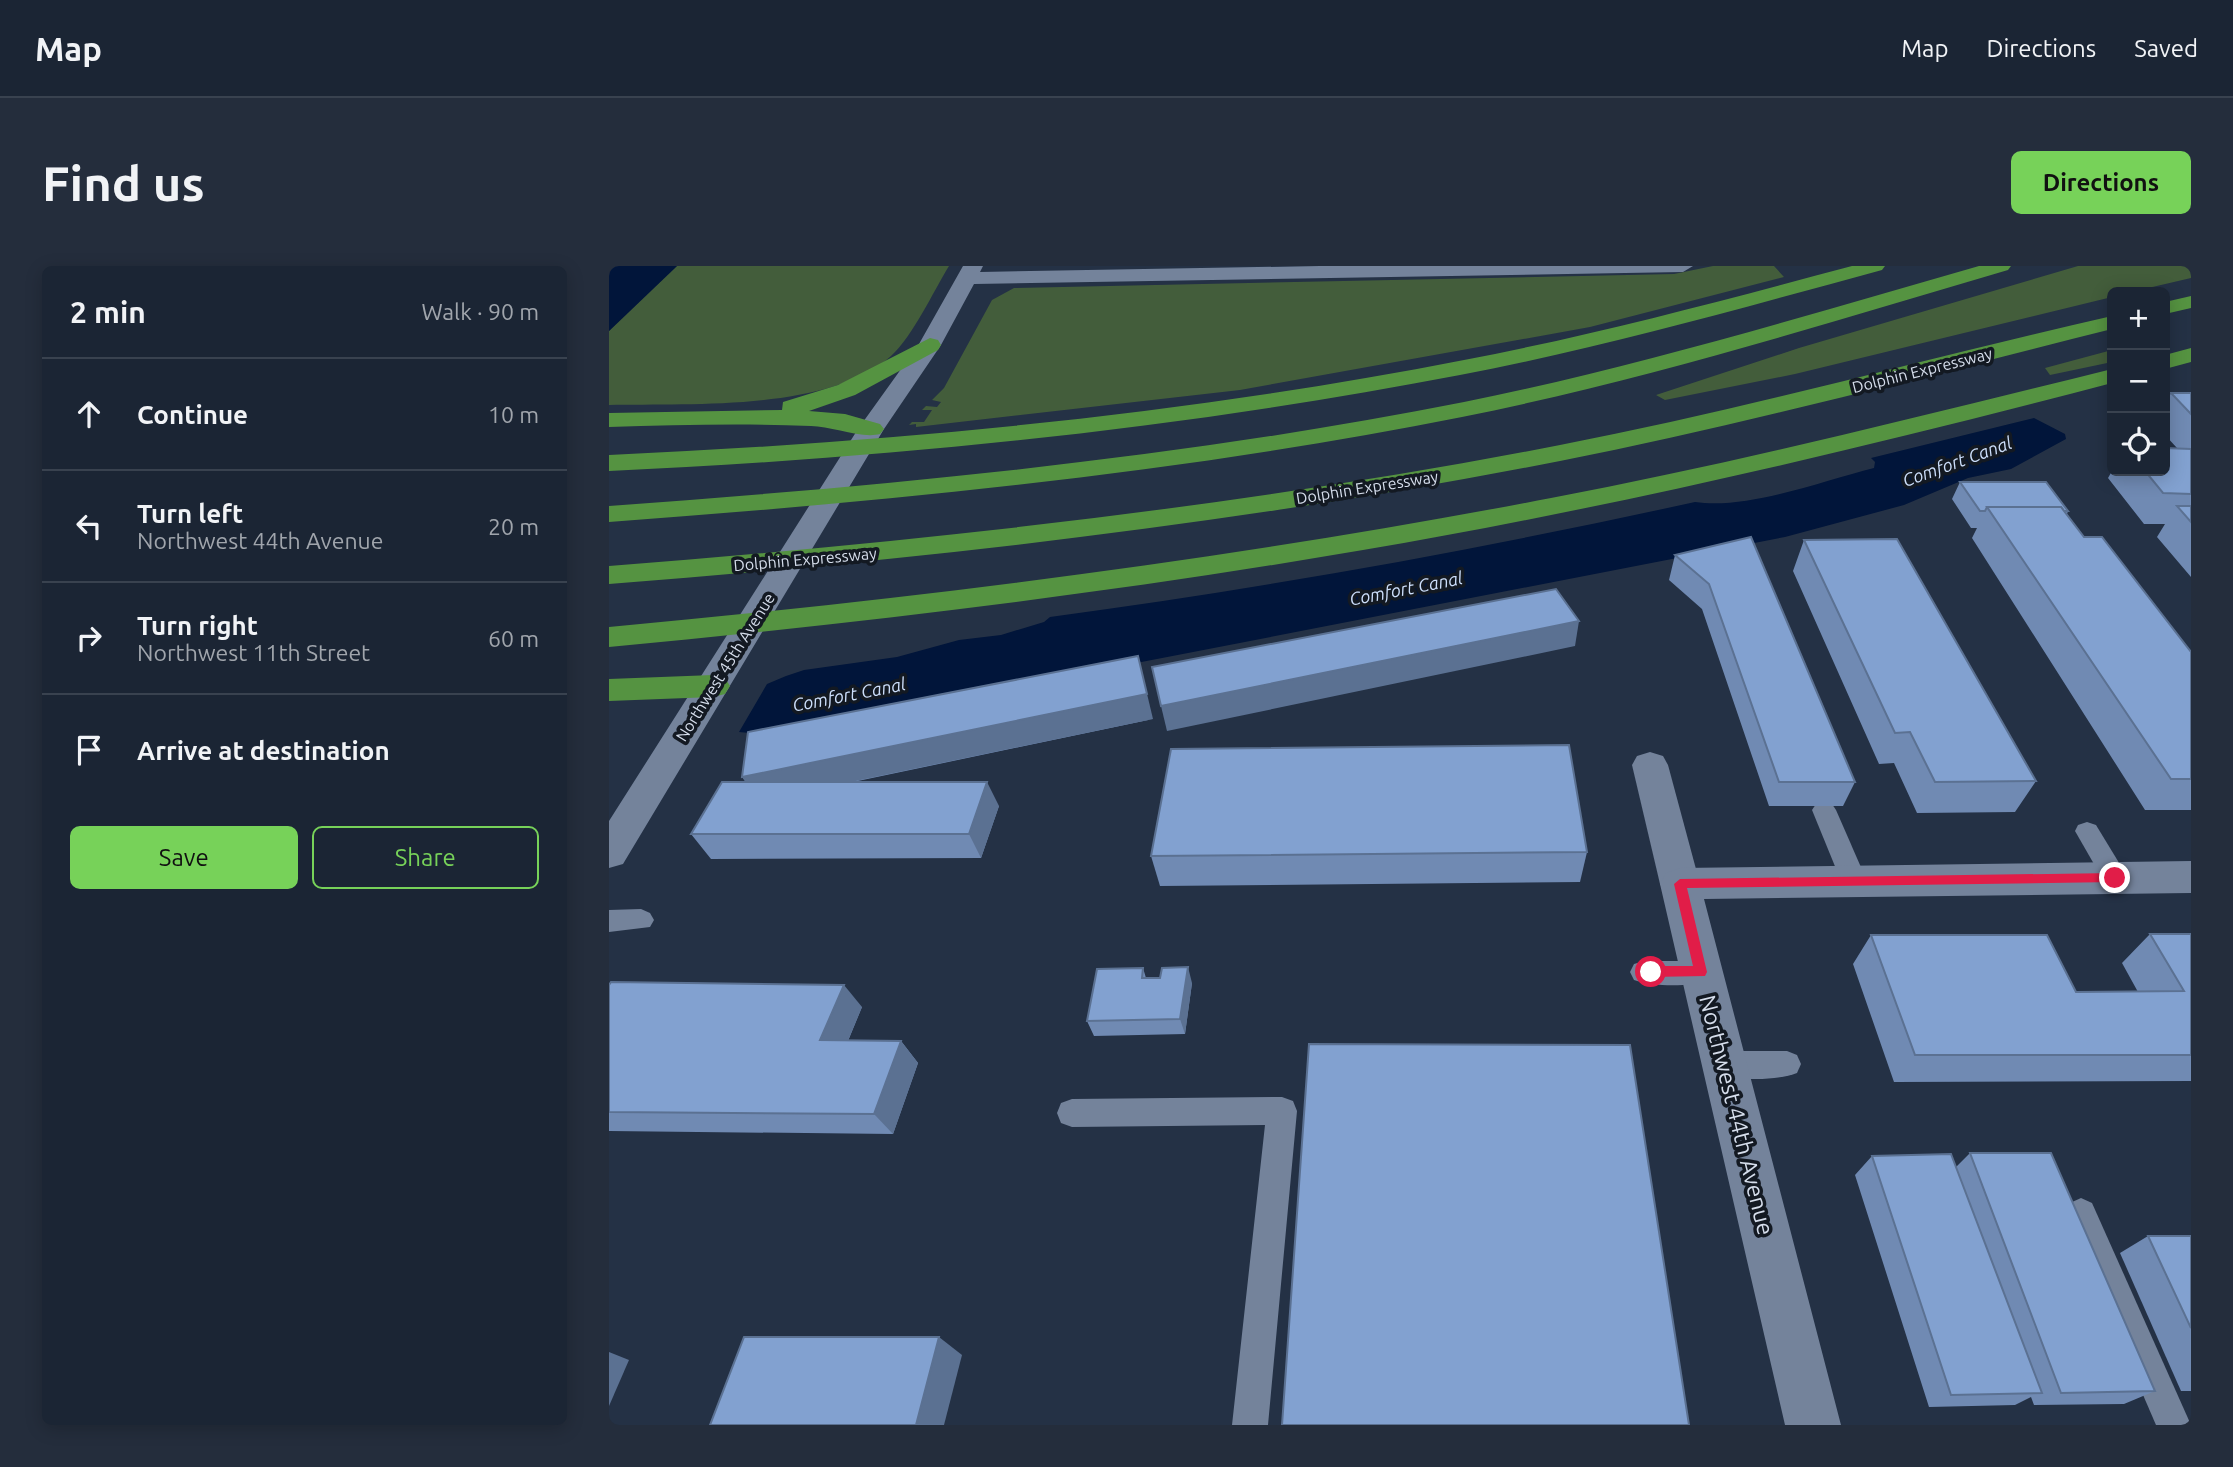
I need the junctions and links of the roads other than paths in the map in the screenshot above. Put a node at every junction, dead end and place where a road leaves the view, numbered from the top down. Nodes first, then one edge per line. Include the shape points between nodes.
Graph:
1 (1682, 266) edge
2 (1875, 266) edge
3 (2001, 266) edge
4 (970, 272) edge
5 (2191, 302) edge
6 (2170, 307) edge
7 (2107, 322) edge
8 (930, 345) junction
9 (2191, 355) edge
10 (2170, 361) edge
11 (2107, 377) edge
12 (2191, 378) edge
13 (2170, 380) edge
14 (2107, 386) edge
15 (2056, 391) junction
16 (747, 415) junction
17 (609, 420) edge
18 (871, 429) junction
19 (609, 463) edge
20 (609, 514) edge
21 (609, 575) edge
22 (609, 637) edge
23 (713, 685) junction
24 (609, 690) edge
25 (1648, 759) dead end
26 (1823, 810) edge
27 (2087, 831) dead end
28 (609, 853) edge
29 (2191, 877) edge
30 (2115, 878) junction
31 (1854, 881) junction
32 (1680, 884) junction
33 (641, 920) dead end
34 (609, 921) edge
35 (1644, 972) dead end
36 (1701, 972) junction
37 (1787, 1063) dead end
38 (1725, 1064) junction
39 (1072, 1113) dead end
40 (2081, 1214) edge
41 (1805, 1422) edge
42 (1250, 1425) edge
43 (2174, 1425) edge

1 - 4 street
2 - 19 highway via 1594,339 1288,398 908,444
3 - 20 highway via 1644,366 1467,408 1227,451 923,489
4 - 8 street, Northwest 45th Avenue
5 - 6 highway
7 - 21 highway, Dolphin Expressway via 1813,398 1559,453 1266,503 890,551
8 - 16 highway via 846,391
8 - 18 street, Northwest 45th Avenue
9 - 10 highway
11 - 15 highway
12 - 13 highway
14 - 15 highway
15 - 22 highway via 1679,480 1444,529 1224,567 806,619
16 - 17 highway
16 - 18 highway via 823,416
18 - 23 street, Northwest 45th Avenue
23 - 24 highway
23 - 28 street, Northwest 45th Avenue
25 - 32 street, Northwest 44th Avenue
26 - 31 lane
27 - 30 lane
29 - 30 street
30 - 31 street
31 - 32 street
32 - 36 street, Northwest 44th Avenue
33 - 34 lane
35 - 36 lane
36 - 38 street, Northwest 44th Avenue
37 - 38 lane
38 - 41 street, Northwest 44th Avenue
39 - 42 lane via 1282,1111
40 - 43 lane

